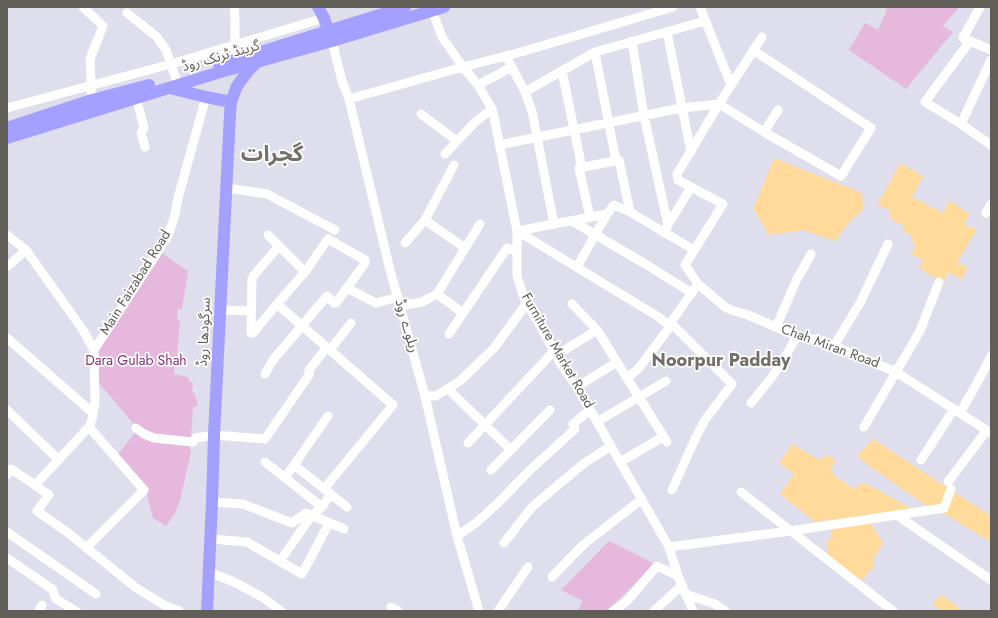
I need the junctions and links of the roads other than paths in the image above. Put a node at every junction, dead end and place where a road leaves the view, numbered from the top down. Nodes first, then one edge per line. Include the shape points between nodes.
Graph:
1 (83, 7) edge
2 (234, 7) edge
3 (318, 7) edge
4 (405, 7) edge
5 (673, 7) edge
6 (700, 7) edge
7 (980, 7) edge
8 (438, 9) edge
9 (127, 13) dead end
10 (324, 18) junction
11 (705, 21) junction
12 (667, 32) junction
13 (330, 36) junction
14 (762, 38) dead end
15 (632, 41) junction
16 (970, 41) junction
17 (235, 45) junction
18 (753, 50) junction
19 (991, 50) edge
20 (595, 52) junction
21 (506, 56) junction
22 (235, 59) junction
23 (991, 60) edge
24 (258, 62) junction
25 (171, 64) junction
26 (463, 67) junction
27 (512, 67) junction
28 (562, 70) junction
29 (172, 83) junction
30 (91, 85) junction
31 (478, 85) junction
32 (731, 85) junction
33 (525, 92) junction
34 (136, 97) junction
35 (206, 97) junction
36 (349, 99) junction
37 (92, 100) junction
38 (231, 102) junction
39 (719, 104) junction
40 (7, 108) edge
41 (681, 108) junction
42 (492, 109) junction
43 (778, 110) dead end
44 (421, 114) dead end
45 (644, 116) junction
46 (609, 123) junction
47 (961, 124) junction
48 (7, 128) edge
49 (574, 130) junction
50 (764, 132) junction
51 (537, 137) junction
52 (7, 138) edge
53 (457, 141) junction
54 (499, 144) junction
55 (991, 145) edge
56 (145, 147) dead end
57 (691, 152) junction
58 (445, 154) dead end
59 (616, 161) junction
60 (454, 166) dead end
61 (582, 168) junction
62 (691, 187) junction
63 (227, 188) junction
64 (991, 204) edge
65 (630, 212) junction
66 (986, 213) dead end
67 (607, 214) junction
68 (590, 218) junction
69 (425, 220) junction
70 (572, 221) junction
71 (480, 224) dead end
72 (554, 224) junction
73 (666, 229) junction
74 (335, 230) dead end
75 (517, 231) junction
76 (7, 235) edge
77 (268, 235) dead end
78 (596, 235) junction
79 (406, 243) dead end
80 (888, 244) dead end
81 (279, 246) junction
82 (465, 248) junction
83 (26, 250) junction
84 (694, 250) junction
85 (517, 252) junction
86 (811, 254) dead end
87 (577, 267) junction
88 (7, 268) edge
89 (305, 272) junction
90 (939, 282) dead end
91 (698, 284) junction
92 (347, 288) junction
93 (437, 294) junction
94 (692, 294) junction
95 (399, 301) junction
96 (527, 303) junction
97 (276, 304) junction
98 (572, 304) dead end
99 (221, 310) junction
100 (251, 311) junction
101 (463, 313) junction
102 (351, 323) dead end
103 (670, 325) junction
104 (302, 326) junction
105 (776, 327) junction
106 (597, 330) junction
107 (449, 334) dead end
108 (797, 336) junction
109 (7, 338) edge
110 (834, 346) junction
111 (328, 348) junction
112 (94, 350) junction
113 (554, 351) junction
114 (991, 356) edge
115 (617, 362) junction
116 (896, 372) junction
117 (265, 374) dead end
118 (627, 378) junction
119 (666, 381) dead end
120 (577, 387) junction
121 (448, 389) junction
122 (425, 396) junction
123 (639, 397) junction
124 (751, 403) dead end
125 (7, 410) edge
126 (550, 410) dead end
127 (590, 410) junction
128 (957, 411) junction
129 (93, 413) junction
130 (328, 416) dead end
131 (597, 422) junction
132 (486, 424) junction
133 (89, 427) junction
134 (864, 427) dead end
135 (136, 428) dead end
136 (989, 432) edge
137 (214, 435) junction
138 (468, 443) dead end
139 (611, 446) junction
140 (511, 450) junction
141 (59, 460) junction
142 (921, 460) dead end
143 (265, 462) dead end
144 (620, 462) junction
145 (294, 465) junction
146 (8, 470) edge
147 (491, 470) dead end
148 (285, 478) junction
149 (35, 485) junction
150 (672, 490) dead end
151 (327, 491) junction
152 (741, 492) dead end
153 (642, 499) junction
154 (212, 502) junction
155 (322, 507) junction
156 (347, 507) dead end
157 (312, 516) junction
158 (901, 518) dead end
159 (329, 523) junction
160 (344, 530) dead end
161 (790, 531) junction
162 (7, 532) edge
163 (457, 536) junction
164 (210, 539) junction
165 (504, 542) dead end
166 (669, 547) junction
167 (86, 548) junction
168 (7, 558) edge
169 (280, 560) junction
170 (528, 567) dead end
171 (209, 572) junction
172 (678, 576) junction
173 (552, 577) dead end
174 (991, 580) edge
175 (683, 590) junction
176 (96, 594) dead end
177 (76, 611) edge
178 (179, 611) edge
179 (207, 611) edge
180 (281, 611) edge
181 (479, 611) edge
182 (498, 611) edge
183 (613, 611) edge
184 (654, 611) edge
185 (693, 611) edge
186 (725, 611) edge
187 (893, 611) edge

1 - 30 street via 103,26 90,59
2 - 17 street
3 - 10 main road
4 - 13 main road, گرینڈ ٹرنک روڈ
5 - 21 street
6 - 11 street
7 - 16 street via 963,38
8 - 13 main road, گرینڈ ٹرنک روڈ
8 - 26 street, Furniture Market Road via 442,37
9 - 25 street via 157,37 166,50
10 - 13 main road
10 - 17 street
11 - 12 street
11 - 32 street
12 - 15 street
12 - 41 street
13 - 22 main road, گرینڈ ٹرنک روڈ
13 - 24 main road, گرینڈ ٹرنک روڈ
13 - 36 street, ریلوے روڈ
14 - 18 street
15 - 20 street
15 - 45 street
16 - 19 street
16 - 47 street via 926,102
17 - 22 street
17 - 25 street
18 - 32 street
18 - 50 street via 872,128 841,176
20 - 28 street
20 - 46 street
21 - 26 street
21 - 27 street
22 - 29 main road, گرینڈ ٹرنک روڈ
23 - 47 street
24 - 29 main road, گرینڈ ٹرنک روڈ
24 - 38 main road, سرگودھا روڈ via 237,86
25 - 29 street
25 - 30 street
26 - 31 street, Furniture Market Road
26 - 36 street
27 - 31 street
27 - 33 street
28 - 33 street
28 - 49 street
29 - 34 main road, گرینڈ ٹرنک روڈ
29 - 35 main road
29 - 37 main road, گرینڈ ٹرنک روڈ
30 - 37 street
30 - 40 street
31 - 42 street, Furniture Market Road
32 - 39 street
33 - 51 street
34 - 52 main road, گرینڈ ٹرنک روڈ
34 - 56 street via 144,128 141,133
35 - 38 main road
35 - 112 street, Main Faizabad Road via 168,236
36 - 95 street, ریلوے روڈ
37 - 48 main road, گرینڈ ٹرنک روڈ
38 - 63 main road, سرگودھا روڈ
39 - 41 street
39 - 50 street
39 - 57 street
41 - 45 street
41 - 57 street
42 - 53 street
42 - 54 street, Furniture Market Road
43 - 50 street
44 - 53 street
45 - 46 street
45 - 73 street
46 - 49 street
46 - 59 street
47 - 55 street
49 - 51 street
49 - 61 street
51 - 54 street
51 - 72 street
53 - 58 street
54 - 75 street, Furniture Market Road
57 - 62 street via 677,174 678,180
59 - 61 street
59 - 65 street via 620,161
60 - 69 street
61 - 68 street via 579,169
62 - 73 street
62 - 84 street via 723,204
63 - 74 street via 267,194
63 - 99 main road, سرگودھا روڈ
64 - 66 street
65 - 67 street via 614,205
65 - 73 street
67 - 68 street
67 - 78 street
68 - 70 street
69 - 79 street
69 - 82 street
70 - 72 street
70 - 78 street
71 - 82 street
72 - 75 street
73 - 84 street
75 - 85 street, Furniture Market Road
75 - 87 street
76 - 83 street
77 - 81 street
78 - 87 street
78 - 94 street
80 - 110 street via 860,302
81 - 89 street
81 - 100 street via 253,277
82 - 93 street
83 - 88 street
83 - 112 street via 83,330
84 - 91 street, Chah Miran Road via 684,265
85 - 96 street, Furniture Market Road via 517,276
85 - 101 street via 507,248
86 - 105 street
87 - 103 street
89 - 92 street via 328,239 365,260
89 - 97 street
90 - 116 street via 920,331
91 - 94 street
91 - 105 street, Chah Miran Road via 725,307
92 - 95 street via 376,302
92 - 104 street via 335,303 327,296
93 - 95 street via 422,302
93 - 101 street
94 - 103 street
95 - 122 street, ریلوے روڈ
96 - 113 street, Furniture Market Road
96 - 121 street via 494,348 460,381
97 - 100 street via 253,333
97 - 104 street
98 - 106 street
99 - 100 street
99 - 137 main road, سرگودھا روڈ
101 - 107 street
102 - 111 street
103 - 118 street via 639,368
103 - 150 street via 732,384 705,420
104 - 111 street
104 - 117 street via 273,360
105 - 108 street, Chah Miran Road
106 - 113 street via 560,353
106 - 115 street
108 - 110 street, Chah Miran Road
108 - 124 street via 772,377
109 - 129 street
110 - 116 street, Chah Miran Road
111 - 137 street via 309,370 309,375 264,439
111 - 151 street via 393,405
112 - 129 street, Main Faizabad Road
113 - 120 street, Furniture Market Road
113 - 132 street
114 - 128 street
115 - 118 street
115 - 120 street
116 - 128 street, Chah Miran Road
116 - 134 street
118 - 123 street
119 - 123 street
120 - 127 street, Furniture Market Road
121 - 122 street via 436,396
121 - 132 street
122 - 163 street, ریلوے روڈ
123 - 131 street
123 - 144 street via 665,440
125 - 141 street
126 - 140 street
127 - 131 street, Furniture Market Road
127 - 163 street via 573,424 575,429 476,524
128 - 136 street, Chah Miran Road
128 - 142 street
129 - 133 street, Main Faizabad Road
130 - 145 street
131 - 139 street, Furniture Market Road
132 - 138 street
132 - 140 street
133 - 141 street, Main Faizabad Road
133 - 167 street via 144,490
135 - 137 street via 154,438 193,442 196,438
136 - 161 street via 949,486 944,508
137 - 154 main road, سرگودھا روڈ
139 - 144 street, Furniture Market Road
139 - 165 street via 583,464 532,507
140 - 147 street
141 - 149 street, Main Faizabad Road
143 - 148 street
144 - 153 street, Furniture Market Road
145 - 148 street
145 - 151 street
146 - 149 street
148 - 155 street
149 - 167 street via 49,495 37,511
151 - 155 street
151 - 156 street
152 - 161 street
153 - 166 street, Furniture Market Road
153 - 173 street via 583,545
154 - 157 street via 243,504 292,522 306,513
154 - 164 main road, سرگودھا روڈ
155 - 157 street
157 - 159 street
157 - 169 street
158 - 174 street
159 - 160 street
159 - 169 street via 302,574
161 - 166 street
161 - 187 street
162 - 176 street
163 - 181 street, ریلوے روڈ
164 - 169 street via 247,542
164 - 171 main road, سرگودھا روڈ
166 - 172 street, Furniture Market Road
167 - 178 street via 135,587
168 - 177 street via 52,589 56,599
170 - 182 street
171 - 179 main road, سرگودھا روڈ
171 - 180 street via 262,597
172 - 175 street, Furniture Market Road
172 - 183 street via 657,566 627,601
175 - 184 street
175 - 185 street, Furniture Market Road
175 - 186 street

